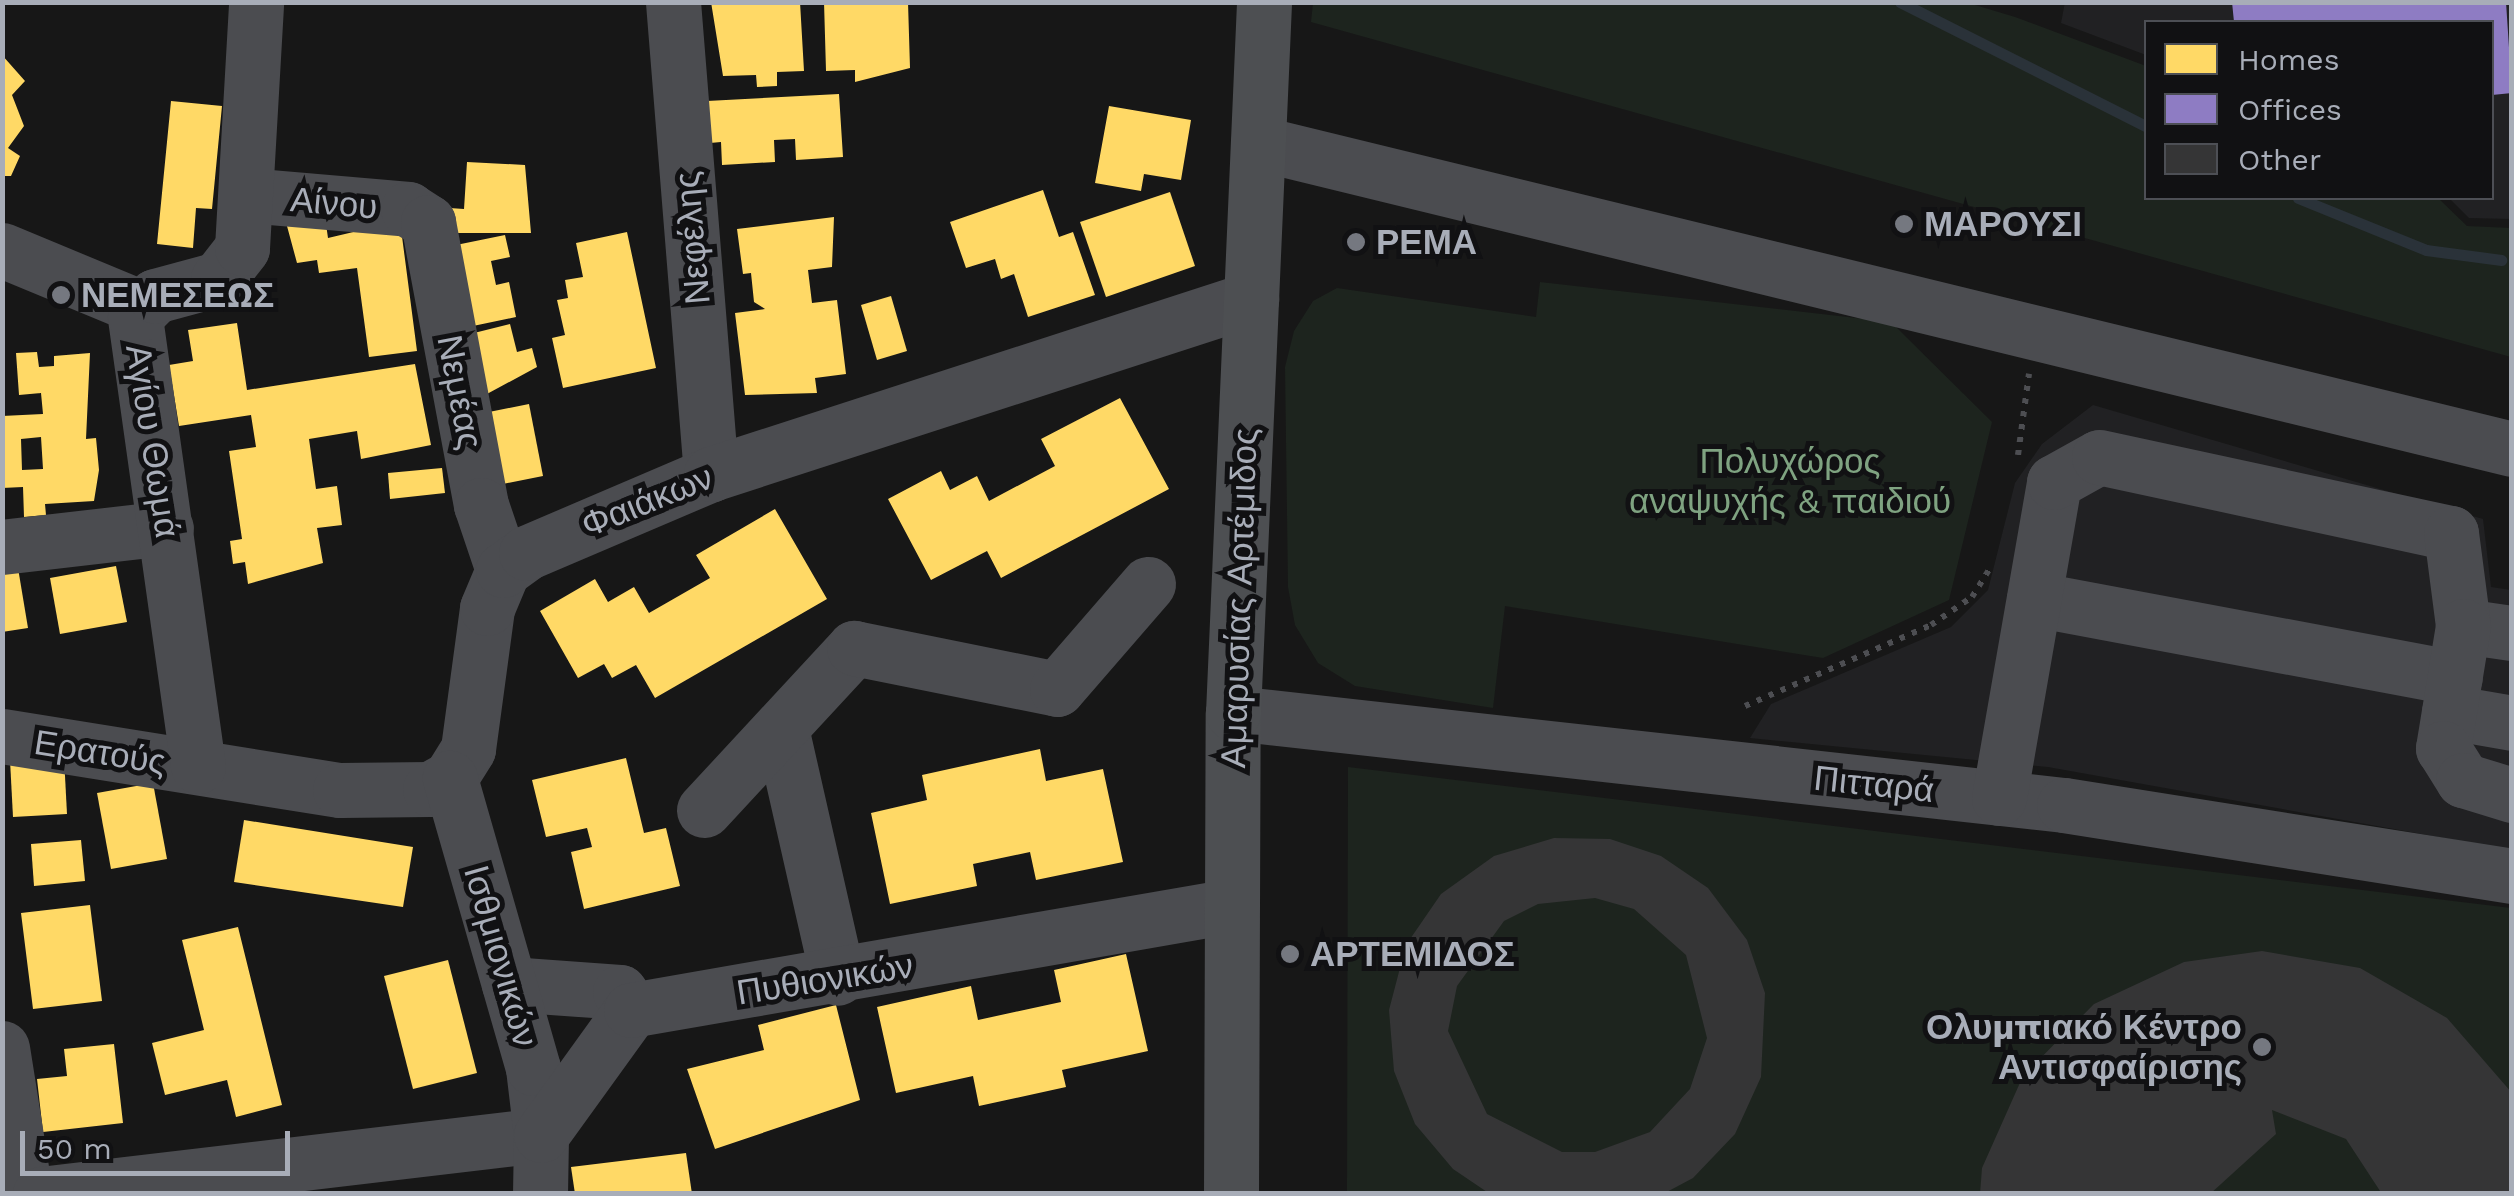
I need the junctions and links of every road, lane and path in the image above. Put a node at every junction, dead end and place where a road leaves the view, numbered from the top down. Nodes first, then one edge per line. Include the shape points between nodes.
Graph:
1 (256, 2) edge
2 (673, 2) edge
3 (1264, 2) edge
4 (1258, 143) junction
5 (246, 196) junction
6 (421, 212) joint
7 (2, 250) edge
8 (1251, 300) junction
9 (137, 306) junction
10 (2034, 328) junction
11 (2512, 450) edge
12 (2016, 463) dead end
13 (711, 474) junction
14 (166, 528) junction
15 (2, 546) edge
16 (1995, 558) dead end
17 (503, 570) junction
18 (1148, 584) dead end
19 (2034, 599) junction
20 (2470, 662) edge
21 (1745, 706) dead end
22 (1233, 713) junction
23 (2512, 723) edge
24 (781, 728) junction
25 (2, 736) edge
26 (198, 766) junction
27 (450, 778) junction
28 (2512, 795) edge
29 (1999, 798) junction
30 (704, 810) dead end
31 (2512, 876) edge
32 (1230, 906) junction
33 (838, 978) junction
34 (509, 984) junction
35 (631, 1010) junction
36 (2, 1048) edge
37 (541, 1135) junction
38 (24, 1194) edge
39 (40, 1194) edge
40 (540, 1194) edge
41 (1230, 1194) edge

1 - 5 street, Αγίου Θωμά
2 - 13 street, Νεφέλης
3 - 4 main road, Αμαρυσίας Αρτέμιδος
4 - 8 main road, Αμαρυσίας Αρτέμιδος
4 - 10 street
5 - 6 street, Αίνου
5 - 9 street, Αγίου Θωμά via 242,248 229,270
6 - 17 street, Νεμέας via 481,504
7 - 9 street
8 - 13 street, Φαιάκων
8 - 22 main road, Αμαρυσίας Αρτέμιδος
9 - 14 street, Αγίου Θωμά
10 - 11 street
10 - 12 path
13 - 17 street, Φαιάκων via 551,539
14 - 15 street
14 - 26 street, Αγίου Θωμά
16 - 21 path via 1959,608
17 - 27 street via 484,625 472,730
18 - 24 street via 1057,690 854,648
19 - 20 street
19 - 20 street via 2054,482 2100,457 2451,532
19 - 29 street
20 - 23 street
20 - 28 street via 2443,748 2463,780
22 - 29 street, Πιτταρά
22 - 32 main road, Αμαρυσίας Αρτέμιδος
24 - 30 street
24 - 33 street
25 - 26 street, Ερατούς
26 - 27 street via 388,794
27 - 34 street, Ισθμιονικών
29 - 31 street, Πιτταρά
32 - 33 street, Πυθιονικών
32 - 41 main road, Αμαρυσίας Αρτέμιδος
33 - 35 street, Πυθιονικών
34 - 35 street via 620,992
34 - 37 street, Ισθμιονικών
35 - 37 street
36 - 38 street
37 - 39 street
37 - 40 street

